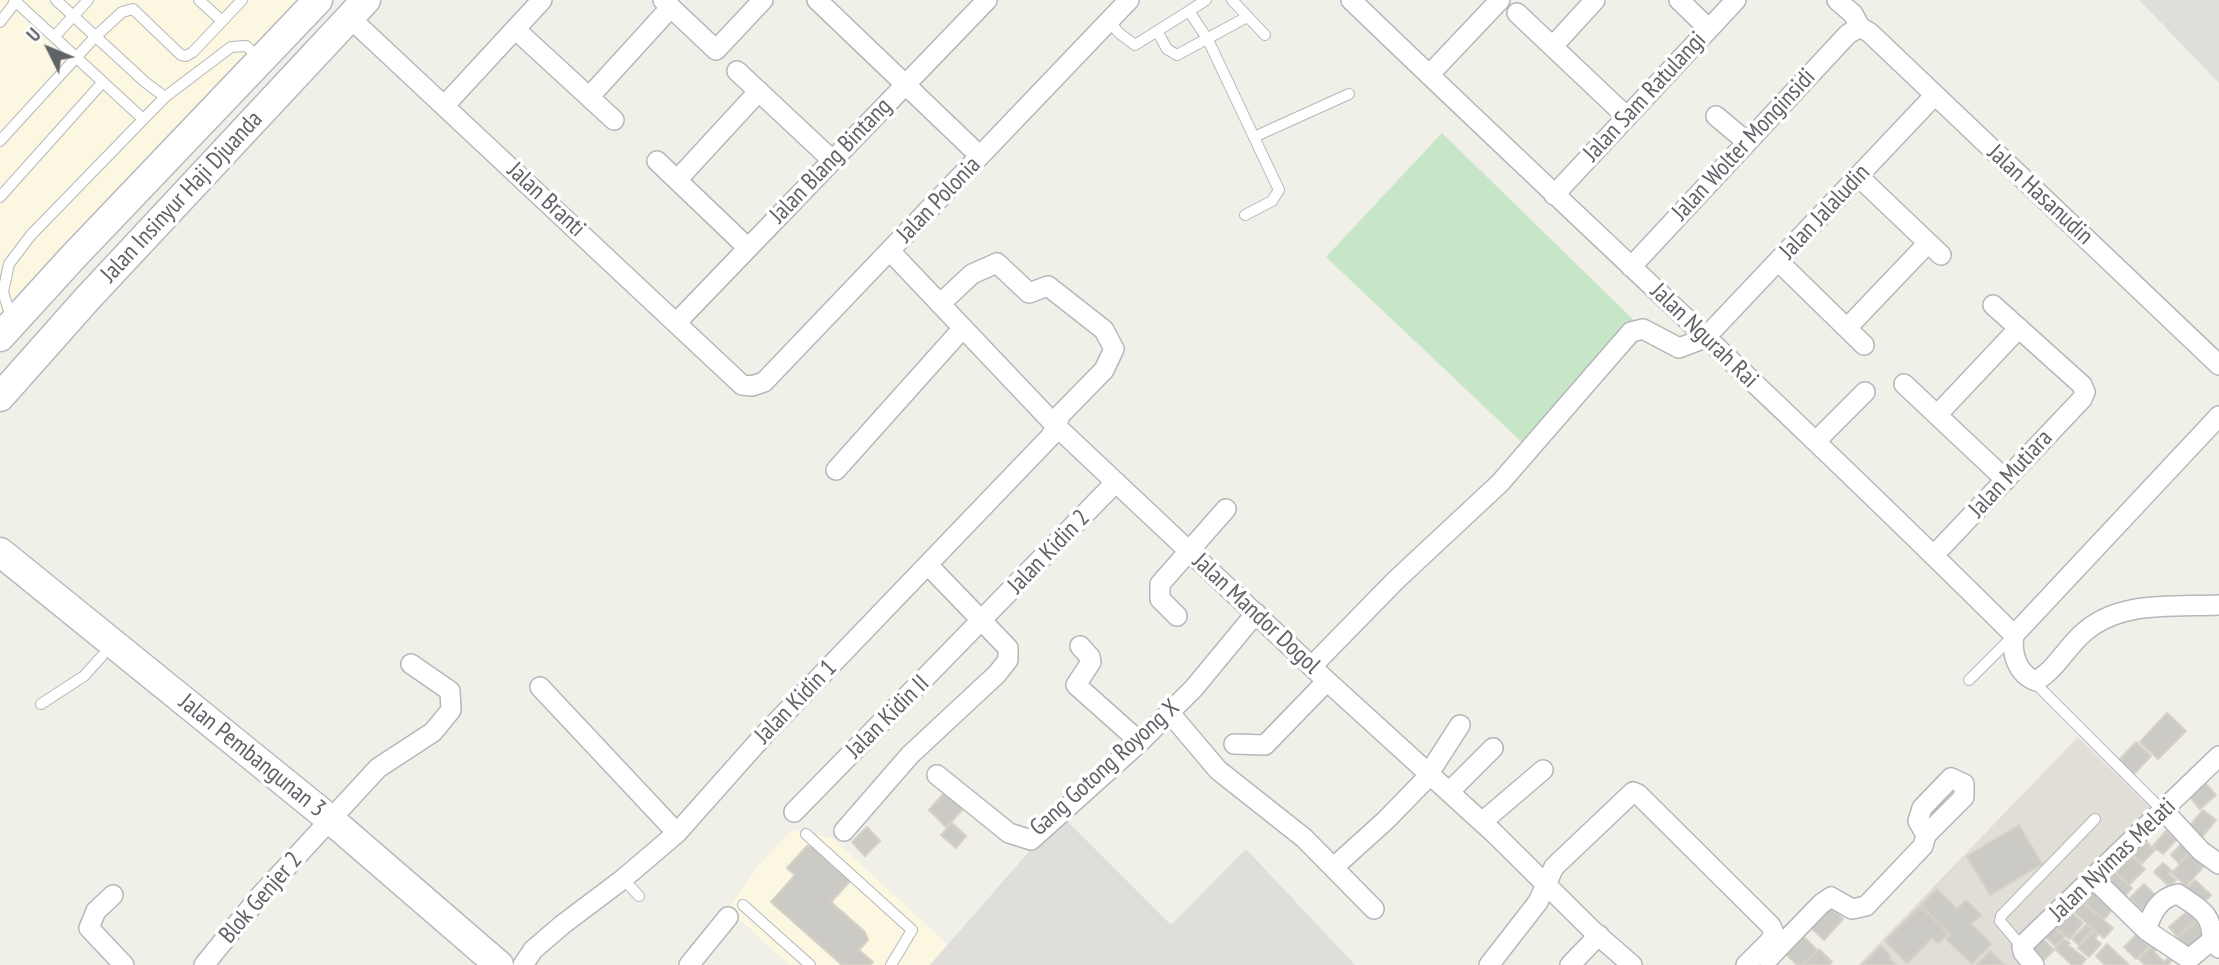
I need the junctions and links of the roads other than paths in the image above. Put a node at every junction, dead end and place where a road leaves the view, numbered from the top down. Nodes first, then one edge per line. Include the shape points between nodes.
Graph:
1 (16, 0) edge
2 (56, 0) edge
3 (88, 0) edge
4 (199, 0) edge
5 (242, 0) edge
6 (318, 0) edge
7 (542, 0) edge
8 (762, 0) edge
9 (817, 0) edge
10 (1129, 0) edge
11 (1206, 0) edge
12 (1232, 0) edge
13 (1351, 0) edge
14 (1500, 0) edge
15 (1595, 0) edge
16 (1679, 0) edge
17 (1736, 0) edge
18 (1837, 0) edge
19 (982, 2) edge
20 (667, 4) edge
21 (358, 9) edge
22 (1189, 11) junction
23 (1517, 13) dead end
24 (73, 16) junction
25 (1247, 17) junction
26 (222, 21) junction
27 (1109, 21) junction
28 (0, 22) edge
29 (1860, 27) junction
30 (515, 29) junction
31 (1709, 29) junction
32 (1157, 31) junction
33 (1265, 35) dead end
34 (54, 37) junction
35 (95, 37) junction
36 (1208, 40) junction
37 (1553, 46) junction
38 (76, 58) junction
39 (261, 59) junction
40 (737, 71) dead end
41 (1429, 75) junction
42 (102, 83) junction
43 (905, 84) junction
44 (759, 91) junction
45 (1349, 94) dead end
46 (590, 96) junction
47 (1934, 96) junction
48 (164, 97) junction
49 (444, 105) junction
50 (1716, 116) dead end
51 (1627, 117) junction
52 (143, 119) junction
53 (614, 120) dead end
54 (1254, 137) junction
55 (0, 141) edge
56 (1747, 142) junction
57 (980, 156) junction
58 (832, 160) junction
59 (657, 161) dead end
60 (1858, 177) junction
61 (677, 180) junction
62 (1554, 195) junction
63 (0, 198) edge
64 (1245, 215) dead end
65 (748, 248) junction
66 (890, 251) junction
67 (1778, 261) junction
68 (1631, 267) junction
69 (60, 271) junction
70 (87, 299) junction
71 (940, 304) junction
72 (1993, 305) dead end
73 (676, 323) junction
74 (963, 328) junction
75 (1847, 328) junction
76 (2018, 328) junction
77 (6, 330) edge
78 (1710, 333) junction
79 (1864, 345) dead end
80 (2219, 365) edge
81 (1904, 384) dead end
82 (741, 385) joint
83 (1865, 392) dead end
84 (0, 397) edge
85 (1937, 415) junction
86 (2219, 416) edge
87 (1056, 426) junction
88 (1816, 441) junction
89 (836, 470) dead end
90 (2006, 480) junction
91 (1116, 482) junction
92 (1226, 509) dead end
93 (1188, 551) junction
94 (0, 552) edge
95 (1934, 555) junction
96 (928, 565) junction
97 (0, 573) edge
98 (2219, 605) edge
99 (1256, 613) junction
100 (1177, 616) dead end
101 (982, 622) junction
102 (2014, 635) junction
103 (1080, 646) dead end
104 (102, 656) junction
105 (411, 664) dead end
106 (1312, 666) junction
107 (1969, 680) dead end
108 (1327, 681) junction
109 (2036, 681) junction
110 (540, 687) dead end
111 (41, 704) dead end
112 (1169, 712) junction
113 (1460, 725) dead end
114 (1140, 742) junction
115 (1234, 744) dead end
116 (1493, 748) dead end
117 (2219, 756) edge
118 (1543, 770) dead end
119 (1428, 773) junction
120 (936, 775) dead end
121 (1450, 792) junction
122 (2164, 811) junction
123 (794, 812) dead end
124 (2095, 819) dead end
125 (1482, 822) junction
126 (326, 826) junction
127 (844, 831) dead end
128 (677, 833) junction
129 (806, 834) dead end
130 (1926, 835) dead end
131 (2219, 864) edge
132 (1334, 867) junction
133 (623, 879) junction
134 (2094, 879) junction
135 (1546, 883) junction
136 (113, 895) dead end
137 (639, 896) dead end
138 (1374, 909) dead end
139 (735, 911) joint
140 (2146, 930) junction
141 (1598, 935) junction
142 (2216, 944) edge
143 (2022, 947) junction
144 (124, 965) edge
145 (204, 965) edge
146 (481, 965) edge
147 (499, 965) edge
148 (523, 965) edge
149 (689, 965) edge
150 (810, 965) edge
151 (891, 965) edge
152 (1489, 965) edge
153 (1570, 965) edge
154 (1632, 965) edge
155 (1746, 965) edge
156 (1762, 965) edge
157 (2034, 965) edge
158 (2041, 965) edge
159 (2048, 965) edge

1 - 28 lane
1 - 34 lane
2 - 24 lane
3 - 24 lane
4 - 26 lane
5 - 26 lane
6 - 39 street, Jalan Insinyur Haji Djuanda
7 - 30 street
8 - 20 street via 716,50
9 - 43 street
10 - 27 street, Jalan Polonia
11 - 22 lane
12 - 25 lane
13 - 41 street, Jalan Ngurah Rai
14 - 41 street
15 - 37 street
16 - 31 street
17 - 31 street, Jalan Sam Ratulangi
18 - 29 street, Jalan Hasanudin
19 - 43 street, Jalan Blang Bintang
20 - 46 street
21 - 49 street, Jalan Branti
21 - 70 street, Jalan Insinyur Haji Djuanda
22 - 32 lane
22 - 36 lane
23 - 37 street
24 - 34 lane
24 - 35 lane
25 - 33 lane
25 - 36 lane
26 - 35 lane via 186,56 133,9 121,12
27 - 32 lane via 1135,45
27 - 57 street, Jalan Polonia
29 - 47 street, Jalan Hasanudin
29 - 56 street, Jalan Wolter Monginsidi via 1848,34
30 - 46 street
30 - 49 street
31 - 51 street, Jalan Sam Ratulangi
32 - 36 lane via 1167,49 1177,55
34 - 38 lane
35 - 38 lane
35 - 48 lane
36 - 54 lane
37 - 51 street
38 - 42 lane
38 - 55 lane
39 - 48 lane via 246,46 231,47
39 - 69 street, Jalan Insinyur Haji Djuanda
40 - 44 street
41 - 62 street, Jalan Ngurah Rai
42 - 52 lane
42 - 63 lane
43 - 57 street
43 - 58 street, Jalan Blang Bintang
44 - 58 street
44 - 61 street
45 - 54 lane
46 - 53 street
47 - 60 street, Jalan Jalaludin
47 - 80 street, Jalan Hasanudin
48 - 52 lane
49 - 73 street, Jalan Branti
50 - 56 street
51 - 62 street, Jalan Sam Ratulangi
52 - 77 lane via 31,235 9,264 3,292
54 - 64 lane via 1279,190 1272,201
56 - 68 street, Jalan Wolter Monginsidi
57 - 66 street, Jalan Polonia
58 - 65 street, Jalan Blang Bintang
59 - 61 street
60 - 67 street, Jalan Jalaludin
60 - 75 street via 1935,249
61 - 65 street
62 - 68 street, Jalan Ngurah Rai
65 - 73 street, Jalan Blang Bintang
66 - 71 street, Jalan Mandor Dogol
66 - 82 street, Jalan Polonia via 764,382
67 - 75 street
67 - 78 street, Jalan Jalaludin
68 - 78 street, Jalan Ngurah Rai
69 - 70 street via 68,271 83,284
69 - 77 street, Jalan Insinyur Haji Djuanda
70 - 84 street, Jalan Insinyur Haji Djuanda
71 - 74 street, Jalan Mandor Dogol
71 - 87 street, Jalan Kidin 1 via 972,274 997,263 1029,293 1048,286 1104,330 1114,349 1104,370 1061,414
72 - 76 street
73 - 82 street, Jalan Branti
74 - 87 street, Jalan Mandor Dogol
74 - 89 street
75 - 79 street
76 - 85 street
76 - 90 street, Jalan Mutiara via 2085,391
78 - 88 street, Jalan Ngurah Rai
78 - 106 street via 1679,348 1643,329 1631,332 1500,483
81 - 85 street
83 - 88 street
85 - 90 street
86 - 102 street
87 - 91 street, Jalan Mandor Dogol
87 - 96 street, Jalan Kidin 1
88 - 95 street, Jalan Ngurah Rai
90 - 95 street, Jalan Mutiara
91 - 93 street, Jalan Mandor Dogol
91 - 101 street, Jalan Kidin 2
92 - 93 street
93 - 99 street, Jalan Mandor Dogol
93 - 100 street via 1160,583 1160,599
94 - 126 street, Jalan Pembangunan 3
95 - 102 street, Jalan Ngurah Rai
96 - 101 street
96 - 128 street, Jalan Kidin 1
97 - 104 street, Jalan Pembangunan 3
98 - 109 street via 2140,608 2113,615 2081,635
99 - 106 street, Jalan Mandor Dogol
99 - 112 street, Gang Gotong Royong X
101 - 123 street, Jalan Kidin II
101 - 127 street via 1008,648 1008,660 910,755
102 - 107 lane
102 - 109 street via 2012,647 2018,663
103 - 114 street via 1091,663 1076,685
104 - 111 lane via 84,676
104 - 126 street, Jalan Pembangunan 3
105 - 126 street, Blok Genjer 2 via 450,691 451,710 433,732 378,768
106 - 108 street, Jalan Mandor Dogol
108 - 115 street via 1265,746
108 - 119 street, Jalan Mandor Dogol
109 - 122 lane
110 - 128 street
112 - 114 street, Gang Gotong Royong X
112 - 132 street via 1218,769
113 - 119 street
114 - 120 street, Gang Gotong Royong X via 1031,840 1009,833
116 - 121 street
117 - 122 street, Jalan Nyimas Melati
118 - 125 street
119 - 121 street, Jalan Mandor Dogol
119 - 132 street via 1386,820
121 - 125 street, Jalan Mandor Dogol
122 - 131 street
122 - 134 street, Jalan Nyimas Melati
124 - 143 lane via 2001,916 2000,921
125 - 135 street, Jalan Mandor Dogol
126 - 145 street, Blok Genjer 2
126 - 146 street, Jalan Pembangunan 3
126 - 147 street, Jalan Pembangunan 3
128 - 133 street, Jalan Kidin 1
129 - 151 lane via 912,930
130 - 156 street via 1923,846 1866,906 1852,909 1831,897
132 - 138 street
133 - 137 lane
133 - 148 street, Jalan Kidin 1 via 562,925
134 - 140 street
134 - 143 street, Jalan Nyimas Melati
135 - 141 street, Jalan Mandor Dogol
135 - 152 street via 1538,902
135 - 155 street via 1554,867 1633,792 1639,794 1771,926 1770,941
136 - 144 street via 96,911 89,928
139 - 149 street
139 - 150 lane
140 - 142 street via 2189,959
140 - 142 street via 2153,911 2167,896 2178,894 2212,923
141 - 153 street
141 - 154 street, Jalan Mandor Dogol
143 - 157 street
158 - 159 street

